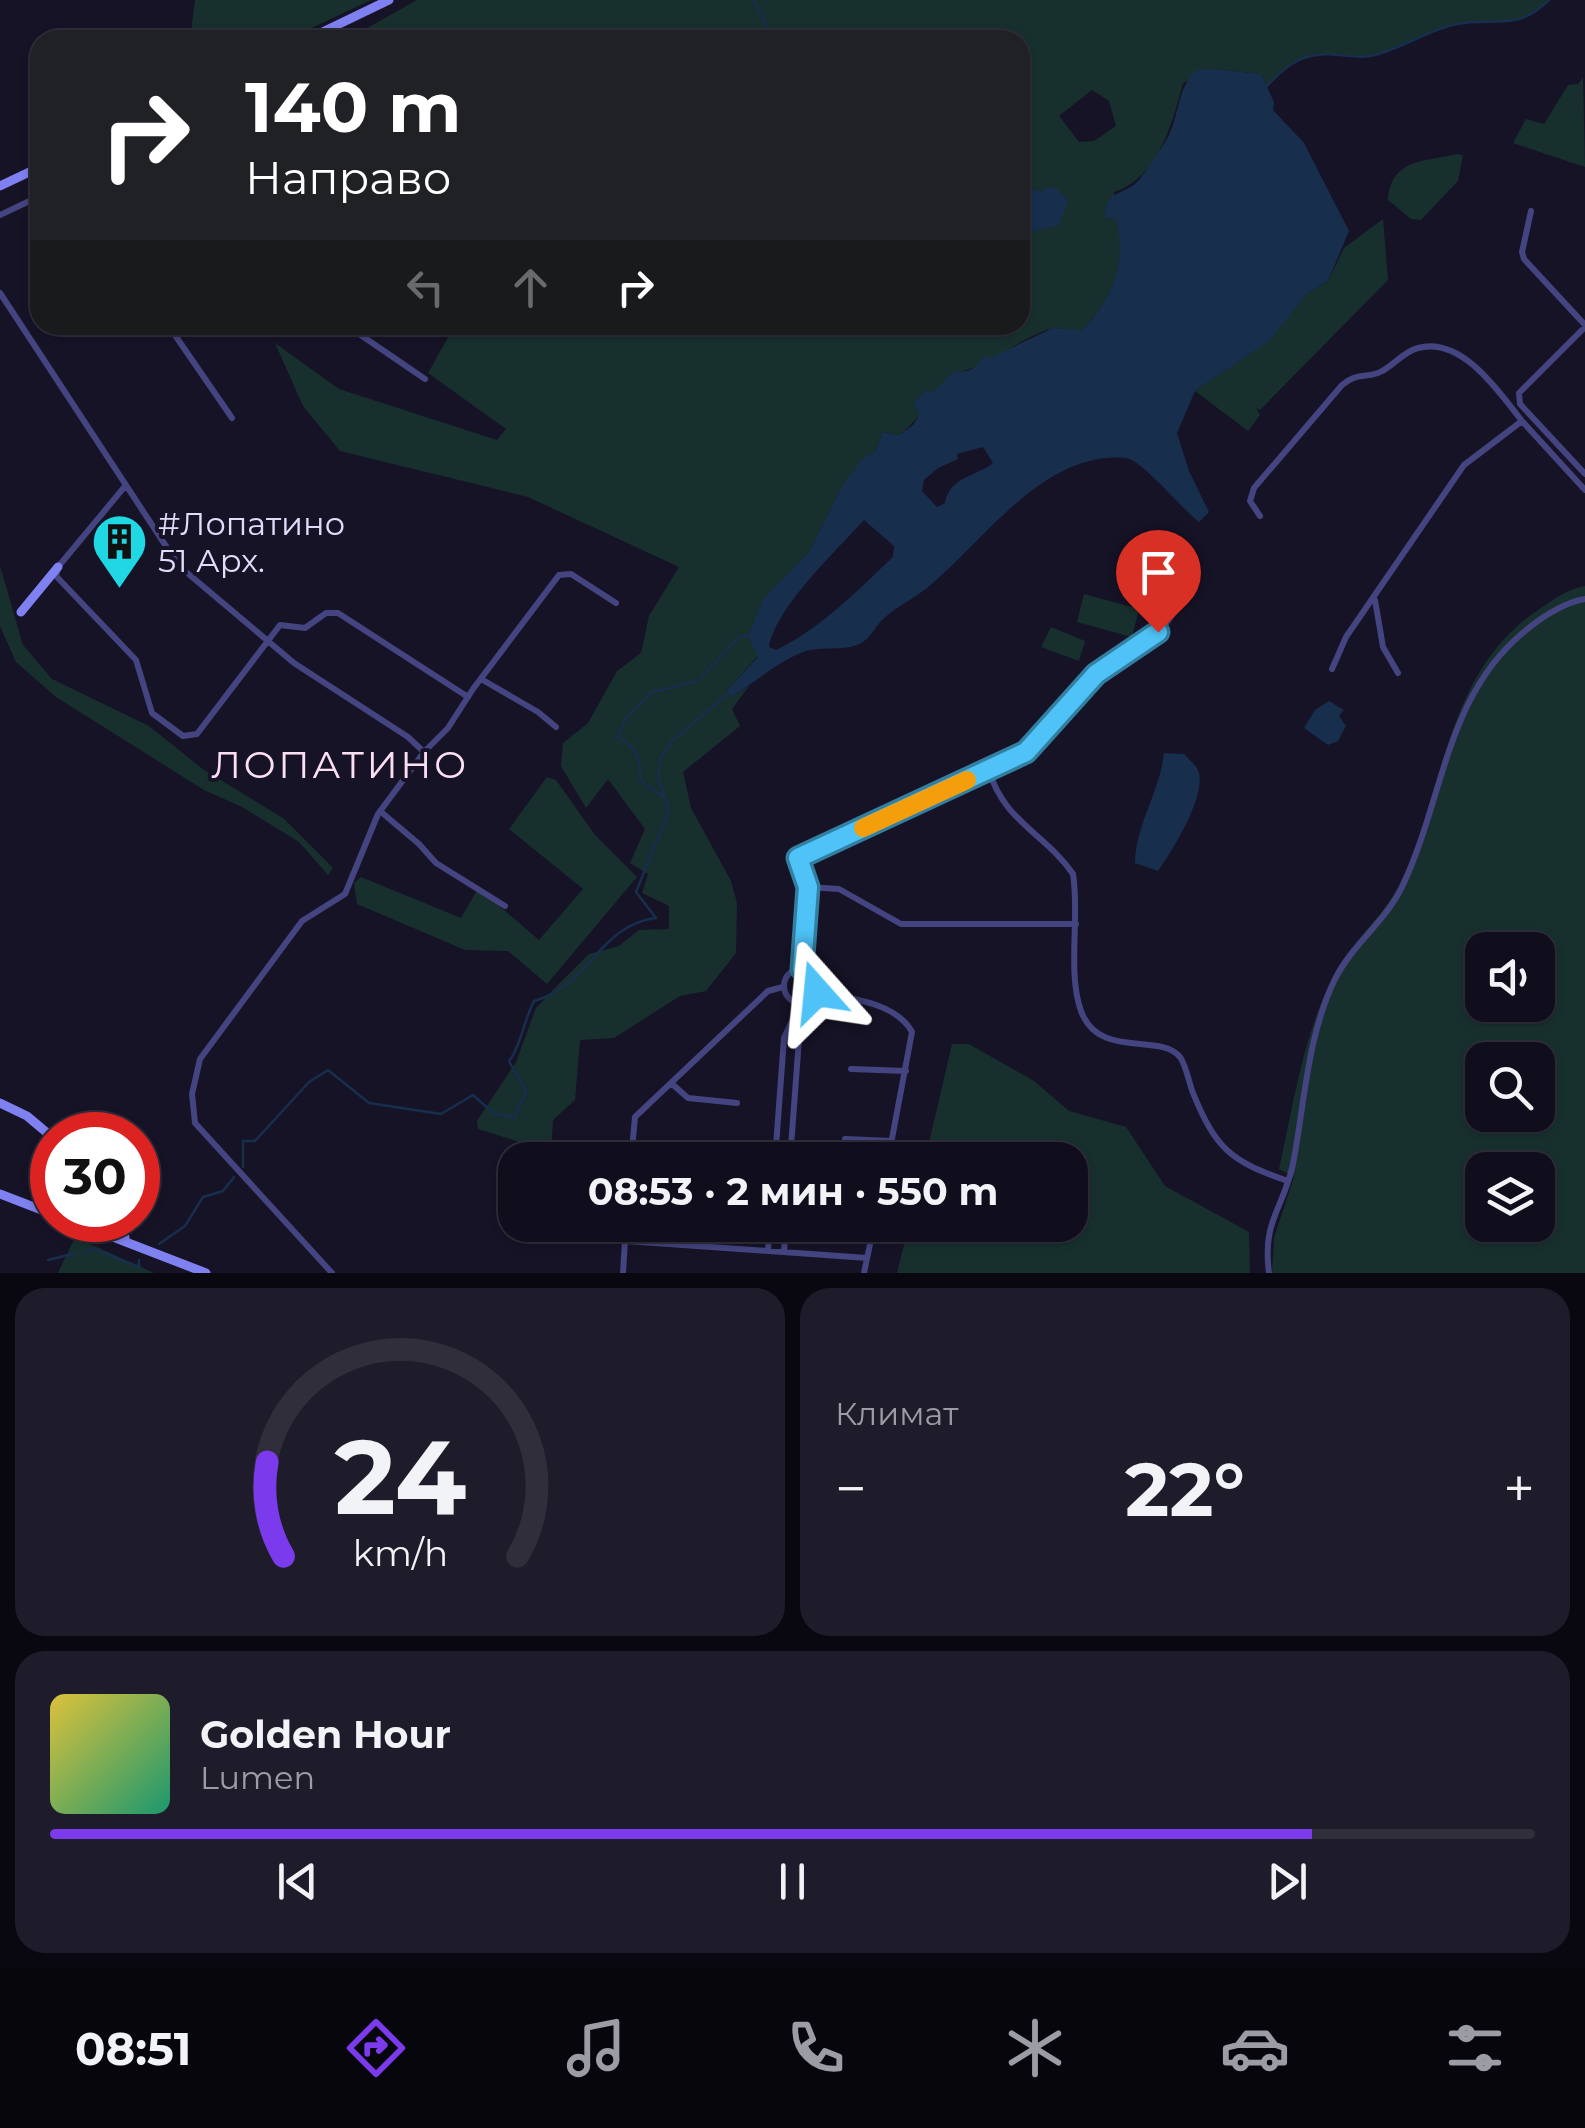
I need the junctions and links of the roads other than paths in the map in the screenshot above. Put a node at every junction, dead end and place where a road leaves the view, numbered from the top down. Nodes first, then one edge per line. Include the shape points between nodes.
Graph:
1 (389, 0) edge
2 (327, 30) edge
3 (30, 172) edge
4 (0, 186) edge
5 (30, 201) edge
6 (1531, 212) dead end
7 (0, 215) edge
8 (0, 293) edge
9 (1585, 326) edge
10 (175, 335) edge
11 (361, 335) edge
12 (425, 379) dead end
13 (232, 418) dead end
14 (1522, 421) junction
15 (1585, 474) edge
16 (126, 485) junction
17 (1585, 490) edge
18 (1260, 516) dead end
19 (58, 567) junction
20 (1375, 598) junction
21 (1585, 599) edge
22 (616, 604) dead end
23 (1175, 608) dead end
24 (21, 612) dead end
25 (266, 640) junction
26 (1332, 669) dead end
27 (1398, 673) dead end
28 (481, 679) junction
29 (468, 697) junction
30 (556, 728) dead end
31 (424, 752) junction
32 (988, 770) junction
33 (380, 811) junction
34 (808, 887) junction
35 (504, 906) dead end
36 (1076, 924) junction
37 (802, 969) junction
38 (784, 987) junction
39 (817, 992) junction
40 (800, 1003) junction
41 (792, 1027) junction
42 (851, 1068) dead end
43 (906, 1070) junction
44 (671, 1083) junction
45 (0, 1103) edge
46 (737, 1103) dead end
47 (30, 1119) edge
48 (845, 1139) dead end
49 (892, 1141) joint
50 (633, 1142) edge
51 (776, 1142) edge
52 (791, 1142) edge
53 (1288, 1181) junction
54 (0, 1194) edge
55 (30, 1206) edge
56 (126, 1242) edge
57 (135, 1242) edge
58 (626, 1242) edge
59 (642, 1242) edge
60 (769, 1242) edge
61 (785, 1242) edge
62 (871, 1242) edge
63 (768, 1250) junction
64 (149, 1251) junction
65 (784, 1251) junction
66 (868, 1258) junction
67 (206, 1273) edge
68 (332, 1273) edge
69 (623, 1273) edge
70 (864, 1273) edge
71 (1269, 1273) edge

1 - 2 street
3 - 4 street
5 - 7 street
6 - 9 street via 1524,259
8 - 16 street
9 - 15 street via 1519,393 1520,404
10 - 13 street
11 - 12 street
14 - 17 street
14 - 18 street via 1479,370 1444,350 1420,347 1342,386 1254,488 1250,501
14 - 20 street via 1464,465
16 - 19 street
16 - 25 street via 180,566
19 - 24 street
19 - 25 street via 61,584 136,660 152,713 182,736 197,734
20 - 26 street
20 - 27 street via 1383,646
21 - 53 street via 1519,635 1467,700 1403,885 1340,970 1324,1004
22 - 28 street via 565,572
23 - 32 street via 1158,632 1084,686 1035,745
25 - 29 street via 280,625 305,628 326,613 338,614
25 - 31 street
28 - 29 street
28 - 30 street
29 - 31 street
31 - 33 street
32 - 34 street via 798,858
32 - 36 street via 1016,820 1073,874
33 - 35 street via 436,864
33 - 68 street via 344,894 302,921 200,1059 192,1094 195,1123
34 - 36 street via 839,889 901,924
34 - 37 street
36 - 53 street via 1077,985 1088,1024 1102,1036 1180,1058 1221,1148
37 - 38 street via 786,976
37 - 39 street via 816,978
38 - 40 street
38 - 44 street via 768,991
39 - 40 street
39 - 43 street via 880,1006 909,1025
40 - 41 street
41 - 51 street via 784,1038
41 - 52 street via 799,1039
42 - 43 street
43 - 49 street
44 - 46 street via 688,1098
44 - 50 street via 635,1117
45 - 47 street
48 - 49 street
53 - 71 street via 1266,1236
54 - 55 street
56 - 64 street
57 - 64 street
58 - 69 street
59 - 63 street
60 - 63 street
61 - 65 street
62 - 66 street
63 - 65 street
64 - 67 street
65 - 66 street
66 - 70 street

